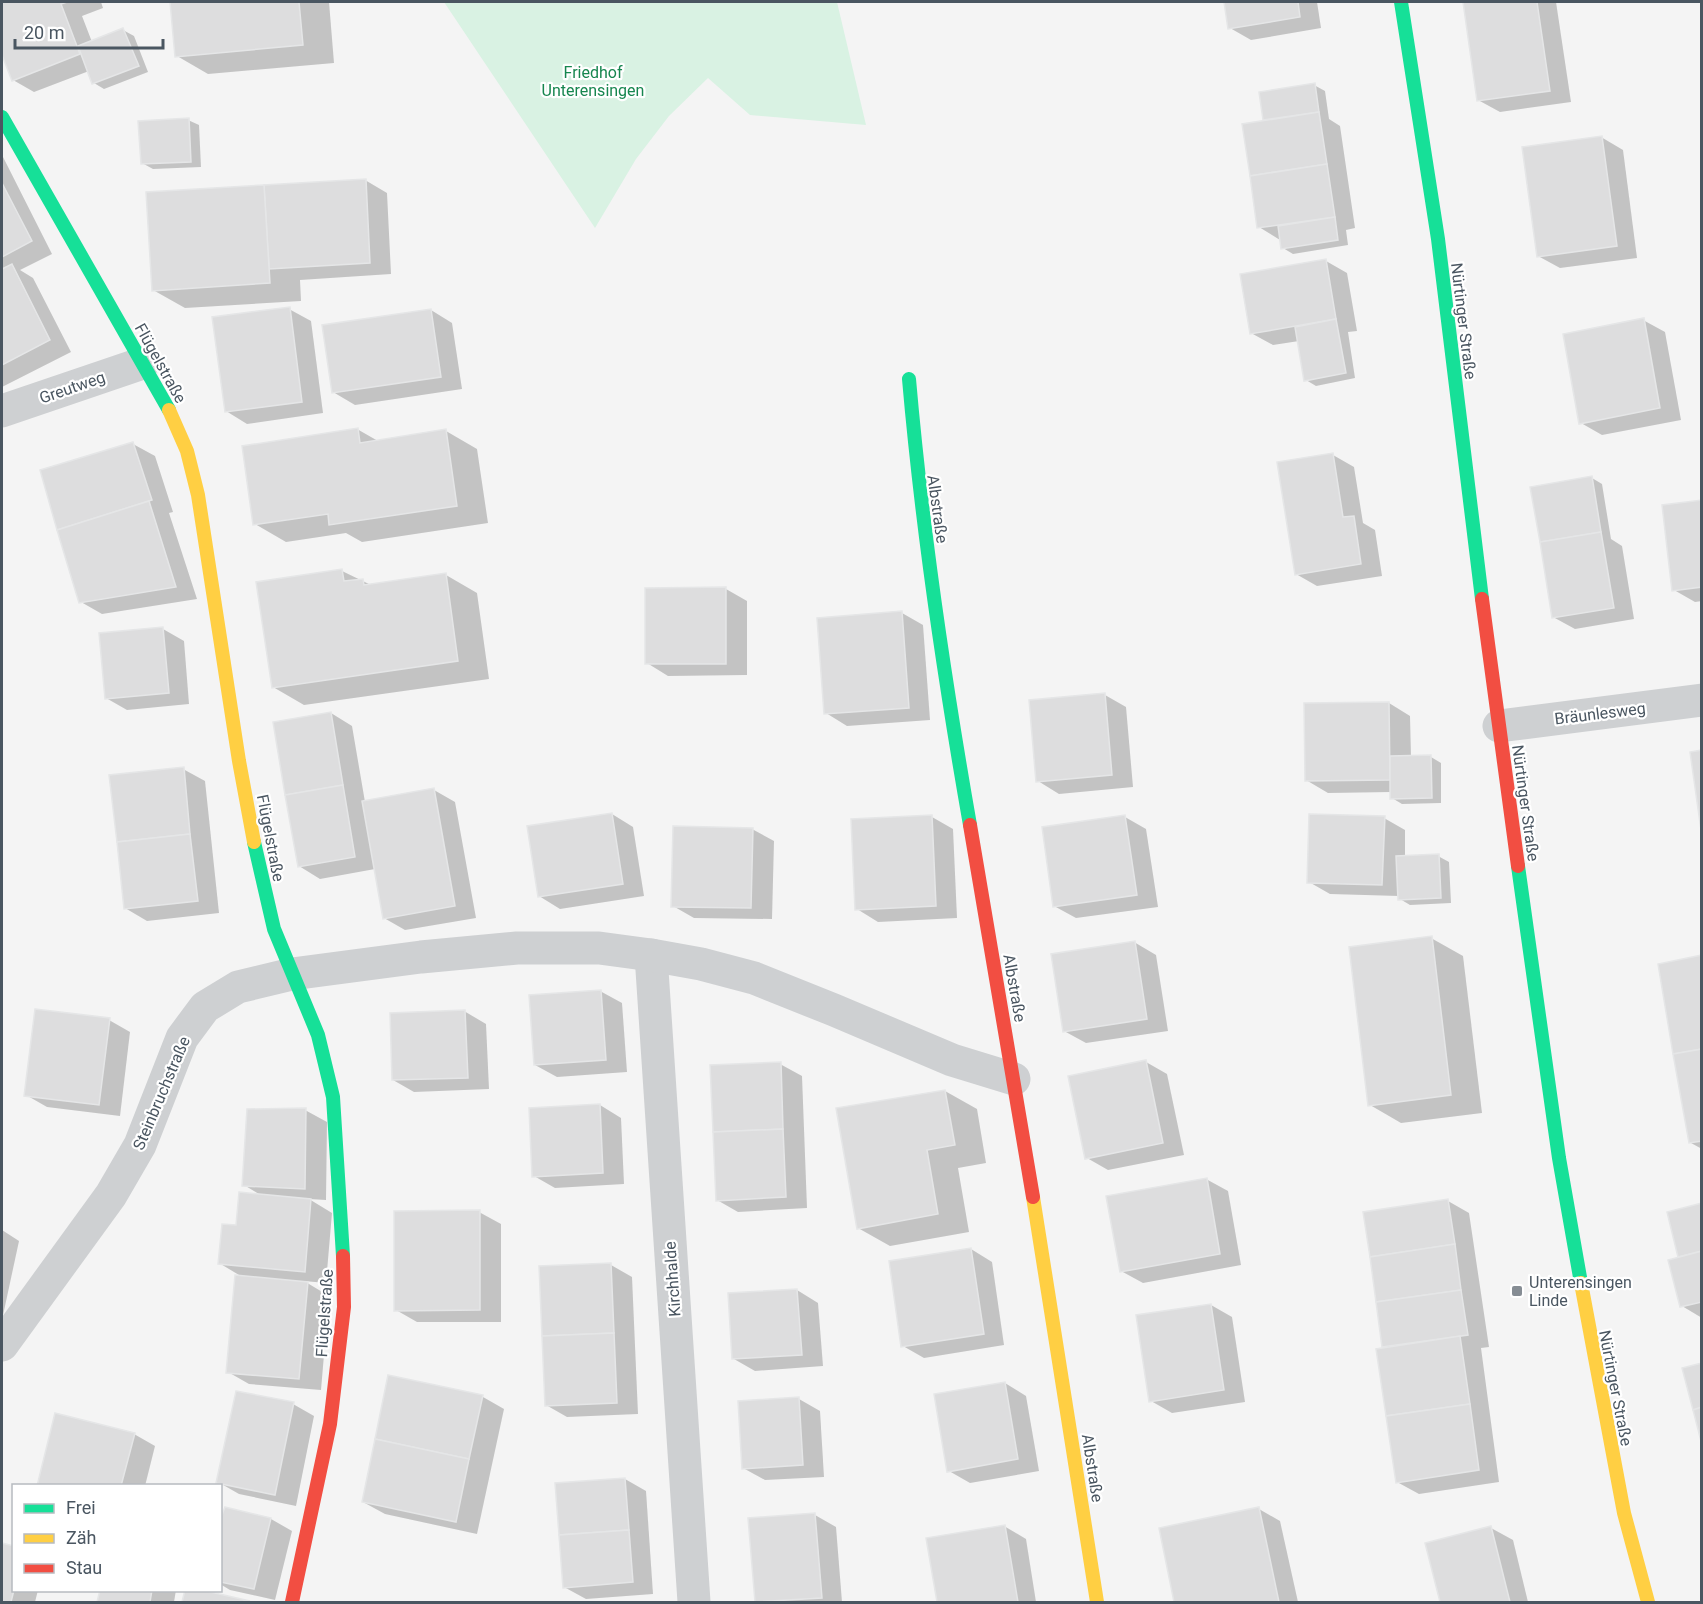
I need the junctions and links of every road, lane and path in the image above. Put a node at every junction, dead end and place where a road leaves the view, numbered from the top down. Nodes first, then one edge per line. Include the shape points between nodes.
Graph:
1 (1401, 2) edge
2 (2, 117) edge
3 (143, 363) junction
4 (909, 379) dead end
5 (2, 411) edge
6 (1701, 700) edge
7 (1499, 726) junction
8 (651, 955) junction
9 (292, 974) junction
10 (1014, 1079) junction
11 (2, 1345) edge
12 (292, 1602) edge
13 (694, 1602) edge
14 (1097, 1602) edge
15 (1648, 1602) edge

1 - 7 street, Nürtinger Straße via 1438,239
2 - 3 street, Flügelstraße
3 - 5 street, Greutweg
3 - 9 street, Flügelstraße via 183,442 198,495 239,761 264,891
4 - 10 street, Albstraße via 915,462 942,663
6 - 7 street, Bräunlesweg
7 - 15 street, Nürtinger Straße via 1578,1278 1624,1513
8 - 9 street via 599,948 517,948
8 - 10 street via 754,978 952,1060
8 - 13 street, Kirchhalde
9 - 11 street, Steinbruchstraße via 238,987 205,1008 182,1038 140,1145 111,1195
9 - 12 street, Flügelstraße via 318,1035 333,1097 344,1274 344,1307 330,1424
10 - 14 street, Albstraße

